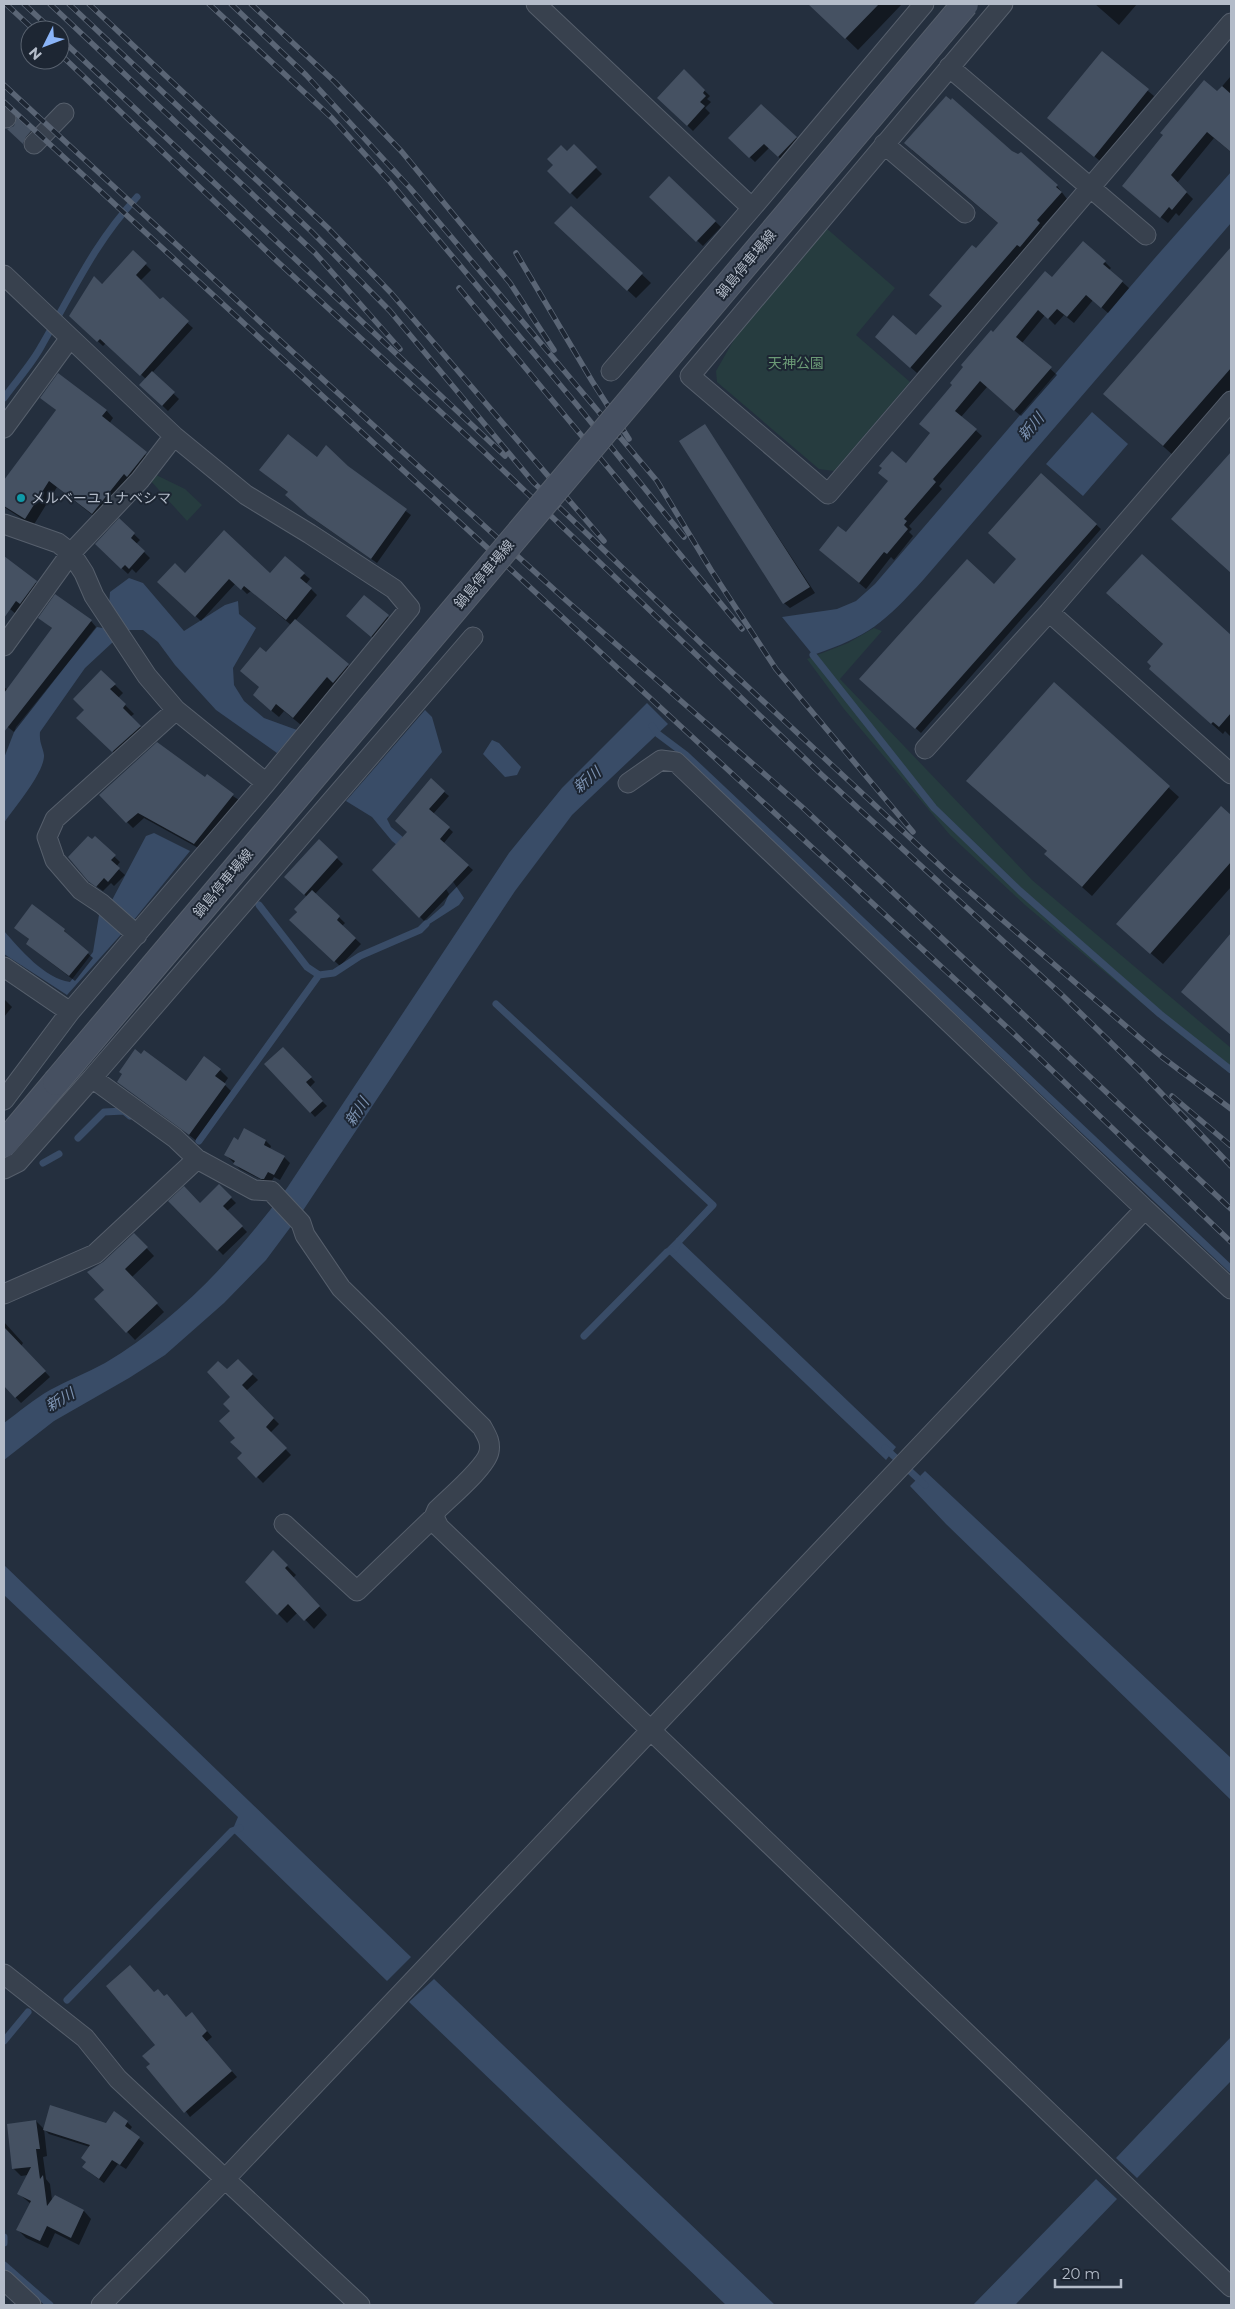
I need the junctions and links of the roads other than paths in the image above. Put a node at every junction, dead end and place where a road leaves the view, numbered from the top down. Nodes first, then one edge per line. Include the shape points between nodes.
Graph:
1 (536, 4) edge
2 (924, 4) edge
3 (965, 4) edge
4 (1002, 4) edge
5 (1231, 23) edge
6 (949, 67) junction
7 (64, 113) dead end
8 (34, 144) dead end
9 (884, 144) junction
10 (1092, 188) junction
11 (752, 208) junction
12 (965, 213) dead end
13 (1146, 235) dead end
14 (4, 275) edge
15 (66, 334) junction
16 (611, 371) dead end
17 (1231, 401) edge
18 (4, 428) edge
19 (174, 436) junction
20 (4, 524) edge
21 (71, 553) junction
22 (1049, 612) junction
23 (473, 637) dead end
24 (4, 646) edge
25 (176, 710) junction
26 (925, 749) dead end
27 (1231, 774) edge
28 (266, 783) junction
29 (628, 783) dead end
30 (135, 932) junction
31 (4, 967) edge
32 (70, 1012) junction
33 (92, 1078) junction
34 (4, 1100) edge
35 (4, 1144) edge
36 (197, 1158) junction
37 (4, 1169) edge
38 (1145, 1209) junction
39 (1231, 1289) edge
40 (4, 1294) edge
41 (434, 1517) junction
42 (284, 1524) dead end
43 (650, 1730) junction
44 (4, 1974) edge
45 (226, 2178) junction
46 (4, 2280) edge
47 (1231, 2287) edge
48 (31, 2305) edge
49 (101, 2305) edge
50 (360, 2305) edge

1 - 11 street
2 - 11 street
3 - 35 main road, 鍋島停車場線, bridge
4 - 6 street
5 - 10 street
6 - 9 street
6 - 10 street
7 - 8 street
9 - 10 street via 690,376 828,494
9 - 12 street
10 - 13 street
11 - 16 street
14 - 15 street
15 - 18 street
15 - 19 street
17 - 22 street
19 - 21 street via 140,480
19 - 28 street via 246,495 394,589 410,608
20 - 21 street via 58,543
21 - 24 street
21 - 25 street via 94,596 147,676
22 - 26 street
22 - 27 street
23 - 33 street
25 - 28 street
25 - 30 street via 55,819 47,837 55,860 81,890
28 - 30 street
29 - 38 street via 661,760 676,762
30 - 32 street
31 - 32 street
32 - 34 street
33 - 36 street via 175,1138
33 - 37 street via 18,1162
36 - 40 street via 95,1254
36 - 41 street via 254,1190 271,1191 301,1223 341,1288 482,1427 489,1438 489,1454
38 - 39 street
38 - 43 street
41 - 42 street via 357,1591
41 - 43 street via 439,1527
43 - 45 street
43 - 47 street
44 - 45 street via 85,2038 118,2079
45 - 49 street
45 - 50 street
46 - 48 street

